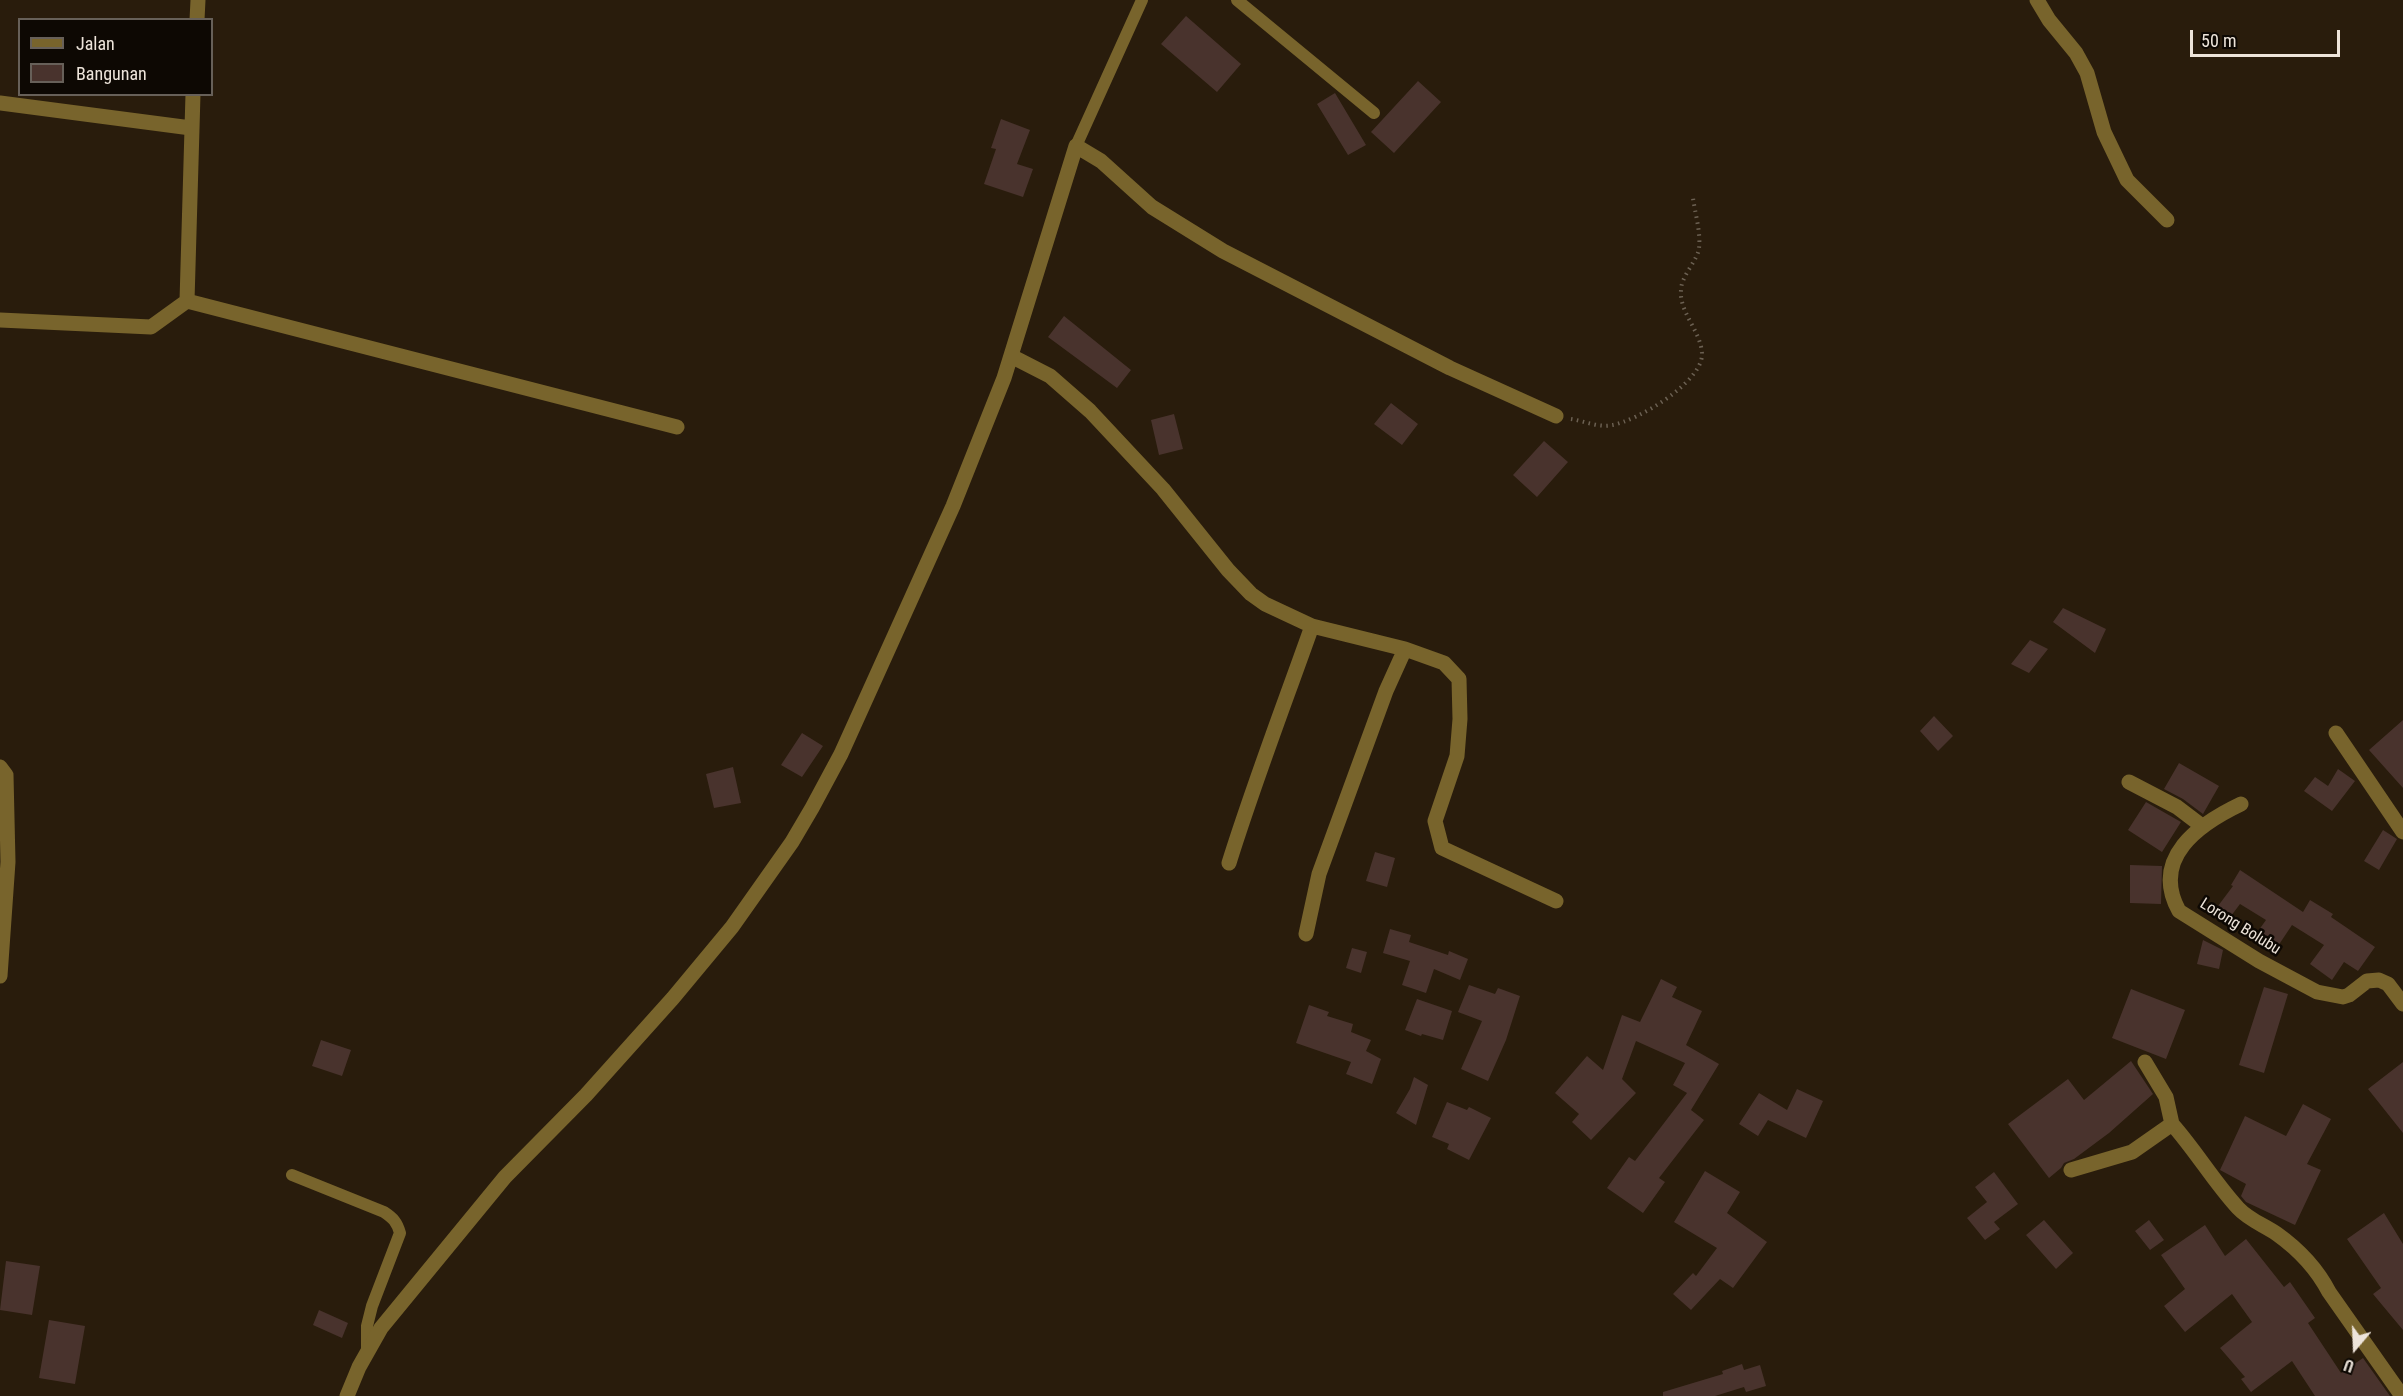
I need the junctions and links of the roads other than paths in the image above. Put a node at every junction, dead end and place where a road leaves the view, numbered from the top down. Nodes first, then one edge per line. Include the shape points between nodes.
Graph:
1 (198, 0) edge
2 (1142, 0) edge
3 (1237, 0) edge
4 (2037, 0) edge
5 (196, 18) edge
6 (193, 96) edge
7 (0, 104) edge
8 (1374, 113) dead end
9 (191, 128) junction
10 (1076, 146) junction
11 (2167, 220) dead end
12 (187, 301) junction
13 (0, 320) edge
14 (1011, 356) junction
15 (1556, 416) road end
16 (677, 427) dead end
17 (1312, 626) junction
18 (1405, 649) junction
19 (2336, 734) dead end
20 (0, 767) edge
21 (2129, 782) dead end
22 (2241, 804) dead end
23 (2202, 826) junction
24 (2403, 832) edge
25 (1229, 863) dead end
26 (1556, 902) dead end
27 (1306, 934) dead end
28 (0, 976) edge
29 (2403, 1004) edge
30 (2145, 1062) dead end
31 (2172, 1124) junction
32 (2071, 1170) dead end
33 (292, 1175) dead end
34 (367, 1354) junction
35 (347, 1396) edge
36 (2402, 1396) edge

1 - 5 street
2 - 10 lane
3 - 8 lane
4 - 11 street via 2087,73 2104,132 2127,180
6 - 9 street
7 - 9 street
9 - 12 street
10 - 14 street
10 - 15 street via 1101,160 1152,207 1222,251 1450,368
12 - 13 street via 151,327
12 - 16 street
14 - 17 street via 1050,376 1090,411 1163,489 1251,594
14 - 34 street via 953,506 878,673 832,771 792,842 732,927 586,1095 478,1208 381,1328
17 - 18 street
17 - 25 street
18 - 26 street via 1444,663 1459,679 1457,756 1435,821 1442,848
18 - 27 street via 1335,827 1319,874
19 - 24 street
20 - 28 street via 6,775 8,862
21 - 23 street via 2177,807
22 - 23 street, Lorong Bolubu
23 - 29 street, Lorong Bolubu via 2181,848 2171,871 2173,900 2179,911 2259,962 2317,992 2343,997 2367,981 2379,980 2388,984
30 - 31 street via 2166,1097
31 - 32 street via 2132,1152
31 - 36 street via 2239,1209 2288,1242 2319,1274
33 - 34 lane via 384,1212 398,1224 400,1233 367,1326
34 - 35 street

